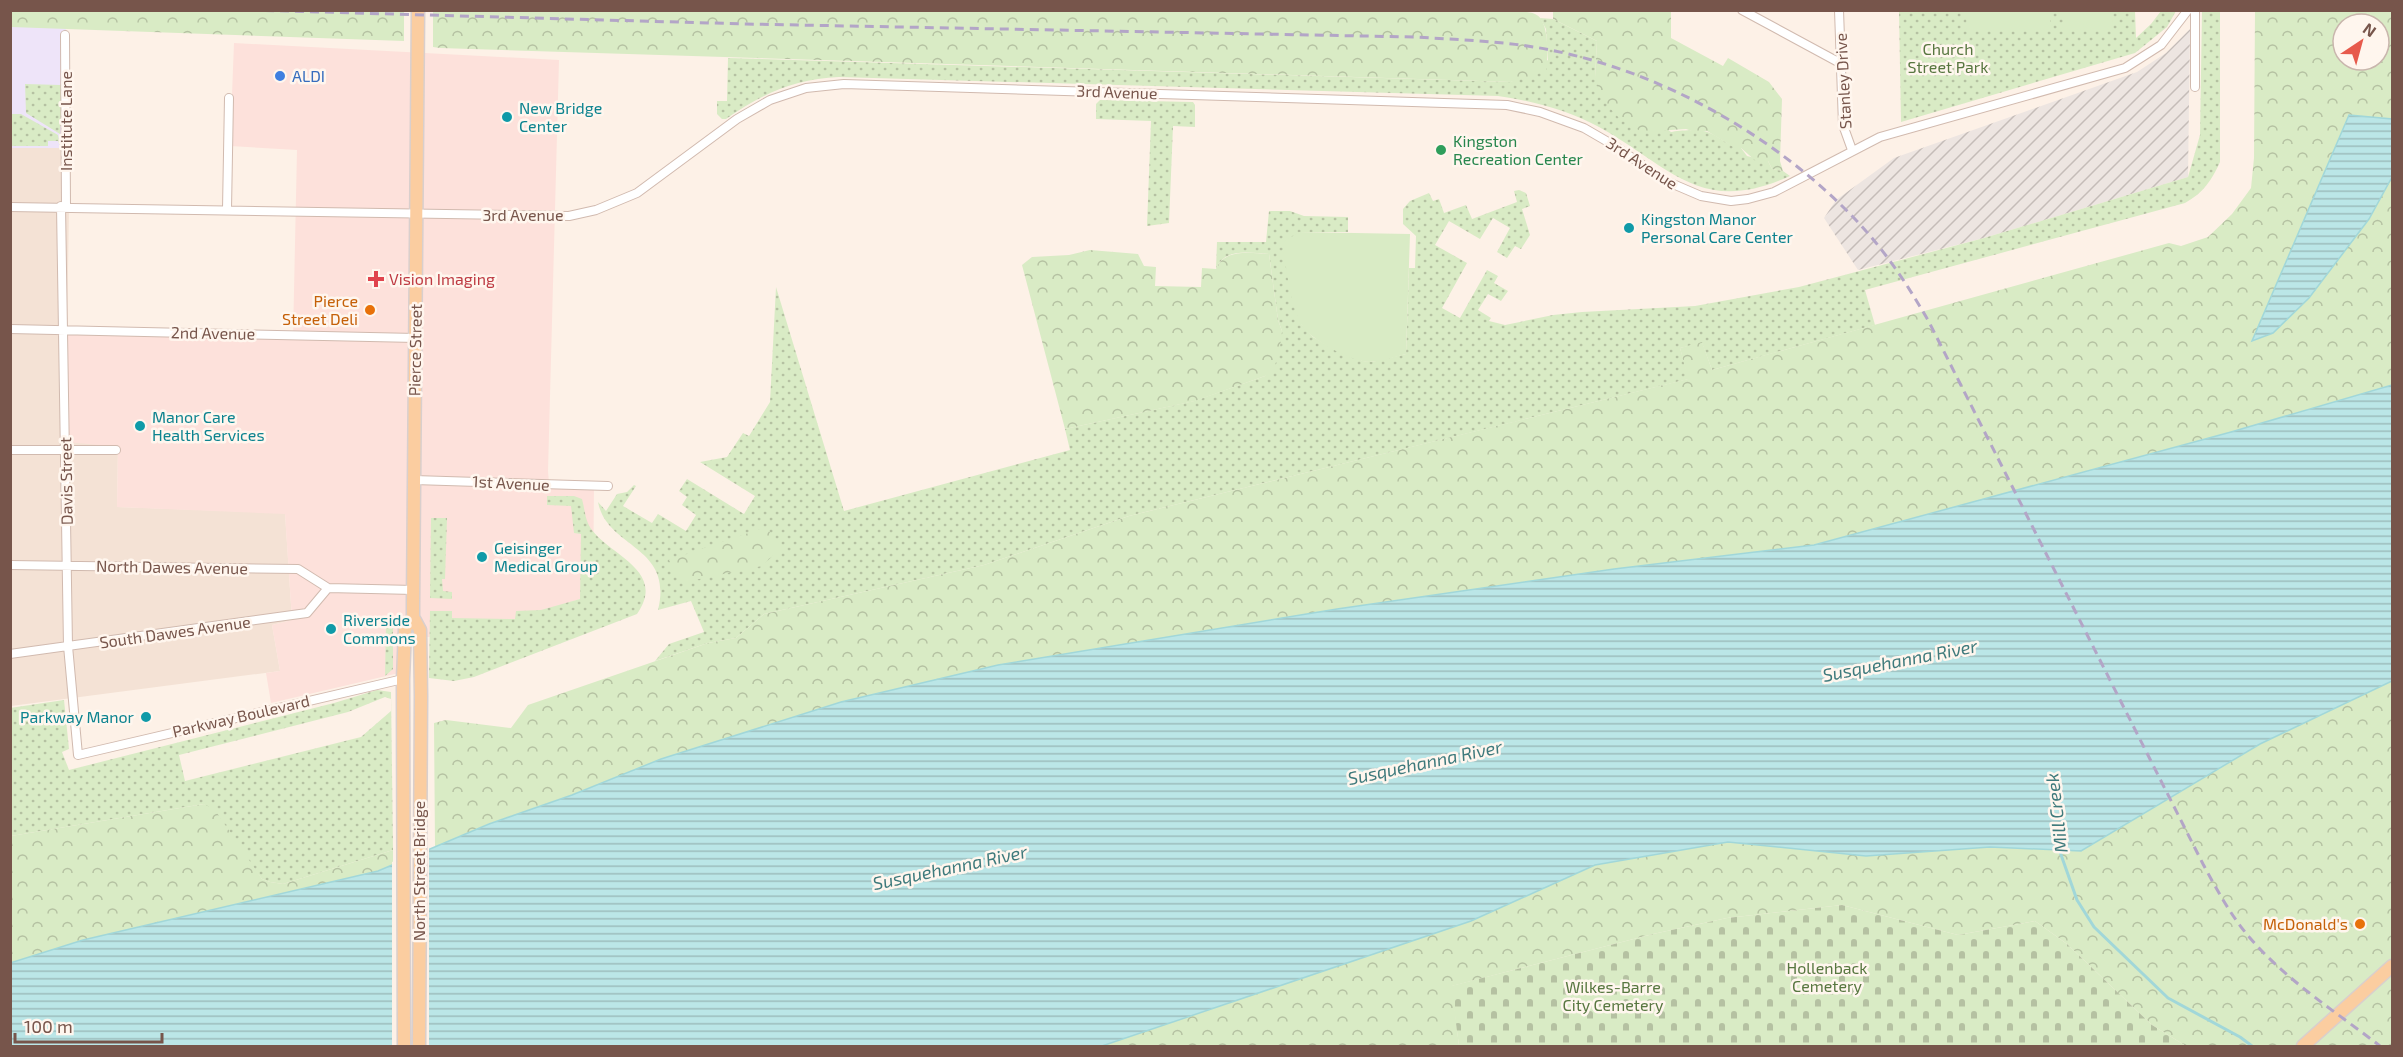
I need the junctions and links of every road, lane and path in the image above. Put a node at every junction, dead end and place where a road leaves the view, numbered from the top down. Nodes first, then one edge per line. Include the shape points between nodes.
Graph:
1 (418, 10) edge
2 (1742, 10) edge
3 (1839, 10) edge
4 (2188, 10) edge
5 (2195, 10) edge
6 (65, 35) dead end
7 (1840, 63) junction
8 (2195, 87) dead end
9 (229, 98) dead end
10 (1852, 150) junction
11 (64, 206) junction
12 (10, 207) edge
13 (227, 209) junction
14 (418, 213) junction
15 (10, 329) edge
16 (62, 330) junction
17 (416, 338) junction
18 (10, 450) edge
19 (65, 450) junction
20 (116, 450) dead end
21 (414, 480) junction
22 (608, 486) dead end
23 (67, 564) junction
24 (10, 565) edge
25 (328, 588) junction
26 (414, 590) junction
27 (413, 617) junction
28 (68, 646) junction
29 (10, 654) edge
30 (403, 679) junction
31 (421, 696) joint
32 (404, 697) joint
33 (78, 755) joint
34 (2392, 966) edge
35 (404, 1047) edge
36 (419, 1047) edge
37 (2303, 1047) edge

1 - 14 main road, Pierce Street
2 - 7 street
3 - 7 street, Stanley Drive
4 - 10 street, 3rd Avenue via 2161,45 2125,68 1880,137
5 - 8 street
6 - 11 street, Institute Lane
7 - 10 street, Stanley Drive via 1843,125
9 - 13 street
10 - 14 street, 3rd Avenue via 1774,192 1731,201 1677,187 1584,128 1507,105 844,84 806,88 770,100 737,119 638,193 596,210 552,217
11 - 12 street, 3rd Avenue
11 - 13 street, 3rd Avenue
11 - 16 street, Davis Street
13 - 14 street, 3rd Avenue
14 - 17 main road, Pierce Street
15 - 16 street, 2nd Avenue
16 - 17 street, 2nd Avenue
16 - 19 street, Davis Street
17 - 21 main road, Pierce Street
18 - 19 street
19 - 20 street
19 - 23 street, Davis Street
21 - 22 street, 1st Avenue
21 - 26 main road, Pierce Street
23 - 24 street, North Dawes Avenue
23 - 25 street, North Dawes Avenue via 298,569
23 - 28 street, Davis Street
25 - 26 street
25 - 28 street, South Dawes Avenue via 307,613
26 - 27 main road, Pierce Street
27 - 30 main road, Pierce Street via 405,629
27 - 31 main road, Pierce Street via 420,630
28 - 29 street, South Dawes Avenue
28 - 33 street, Davis Street
30 - 32 main road, Pierce Street
30 - 33 street, Parkway Boulevard
31 - 36 main road, North Street Bridge
32 - 35 main road, North Street Bridge
34 - 37 main road

